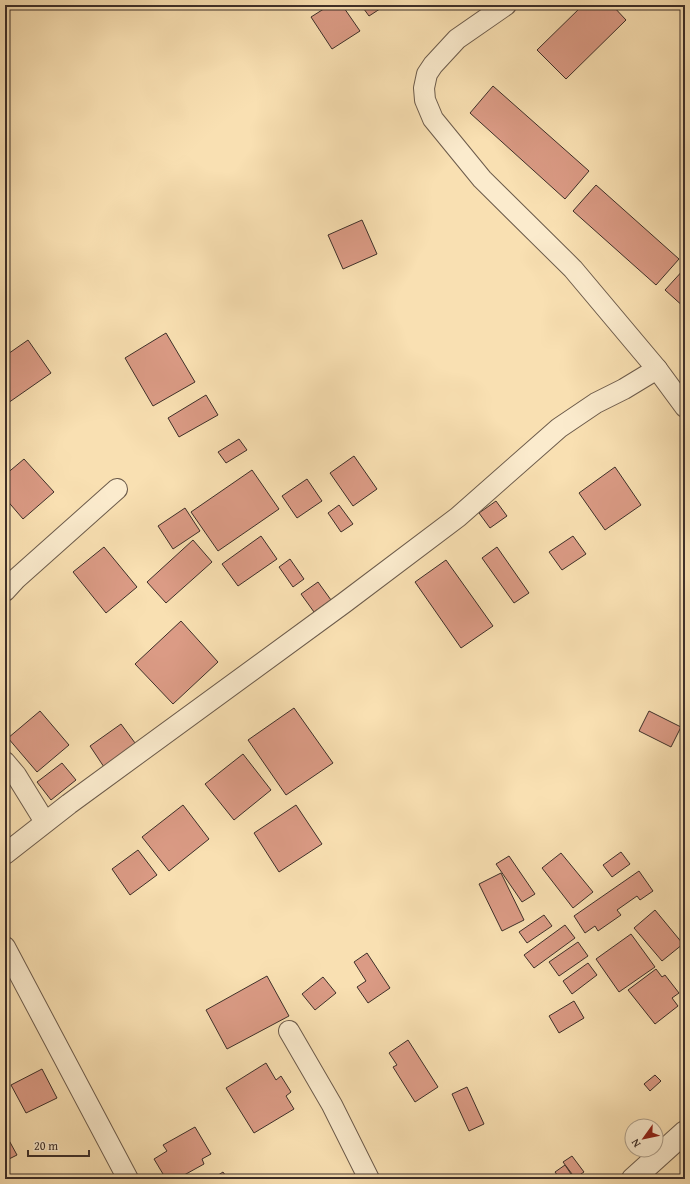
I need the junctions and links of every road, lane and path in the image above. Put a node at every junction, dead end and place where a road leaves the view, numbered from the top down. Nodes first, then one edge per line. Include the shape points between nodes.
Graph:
1 (506, 5) edge
2 (657, 369) junction
3 (685, 407) edge
4 (117, 489) dead end
5 (5, 591) edge
6 (5, 762) edge
7 (45, 822) junction
8 (5, 854) edge
9 (5, 947) edge
10 (289, 1031) dead end
11 (685, 1132) edge
12 (128, 1179) edge
13 (369, 1179) edge
14 (633, 1179) edge

1 - 2 street via 457,40 433,65 427,74 425,100 433,119 482,179 573,269
2 - 3 street
2 - 7 street via 559,428 458,517
4 - 5 street
6 - 7 street
7 - 8 street
9 - 12 street
10 - 13 street via 332,1105
11 - 14 street

